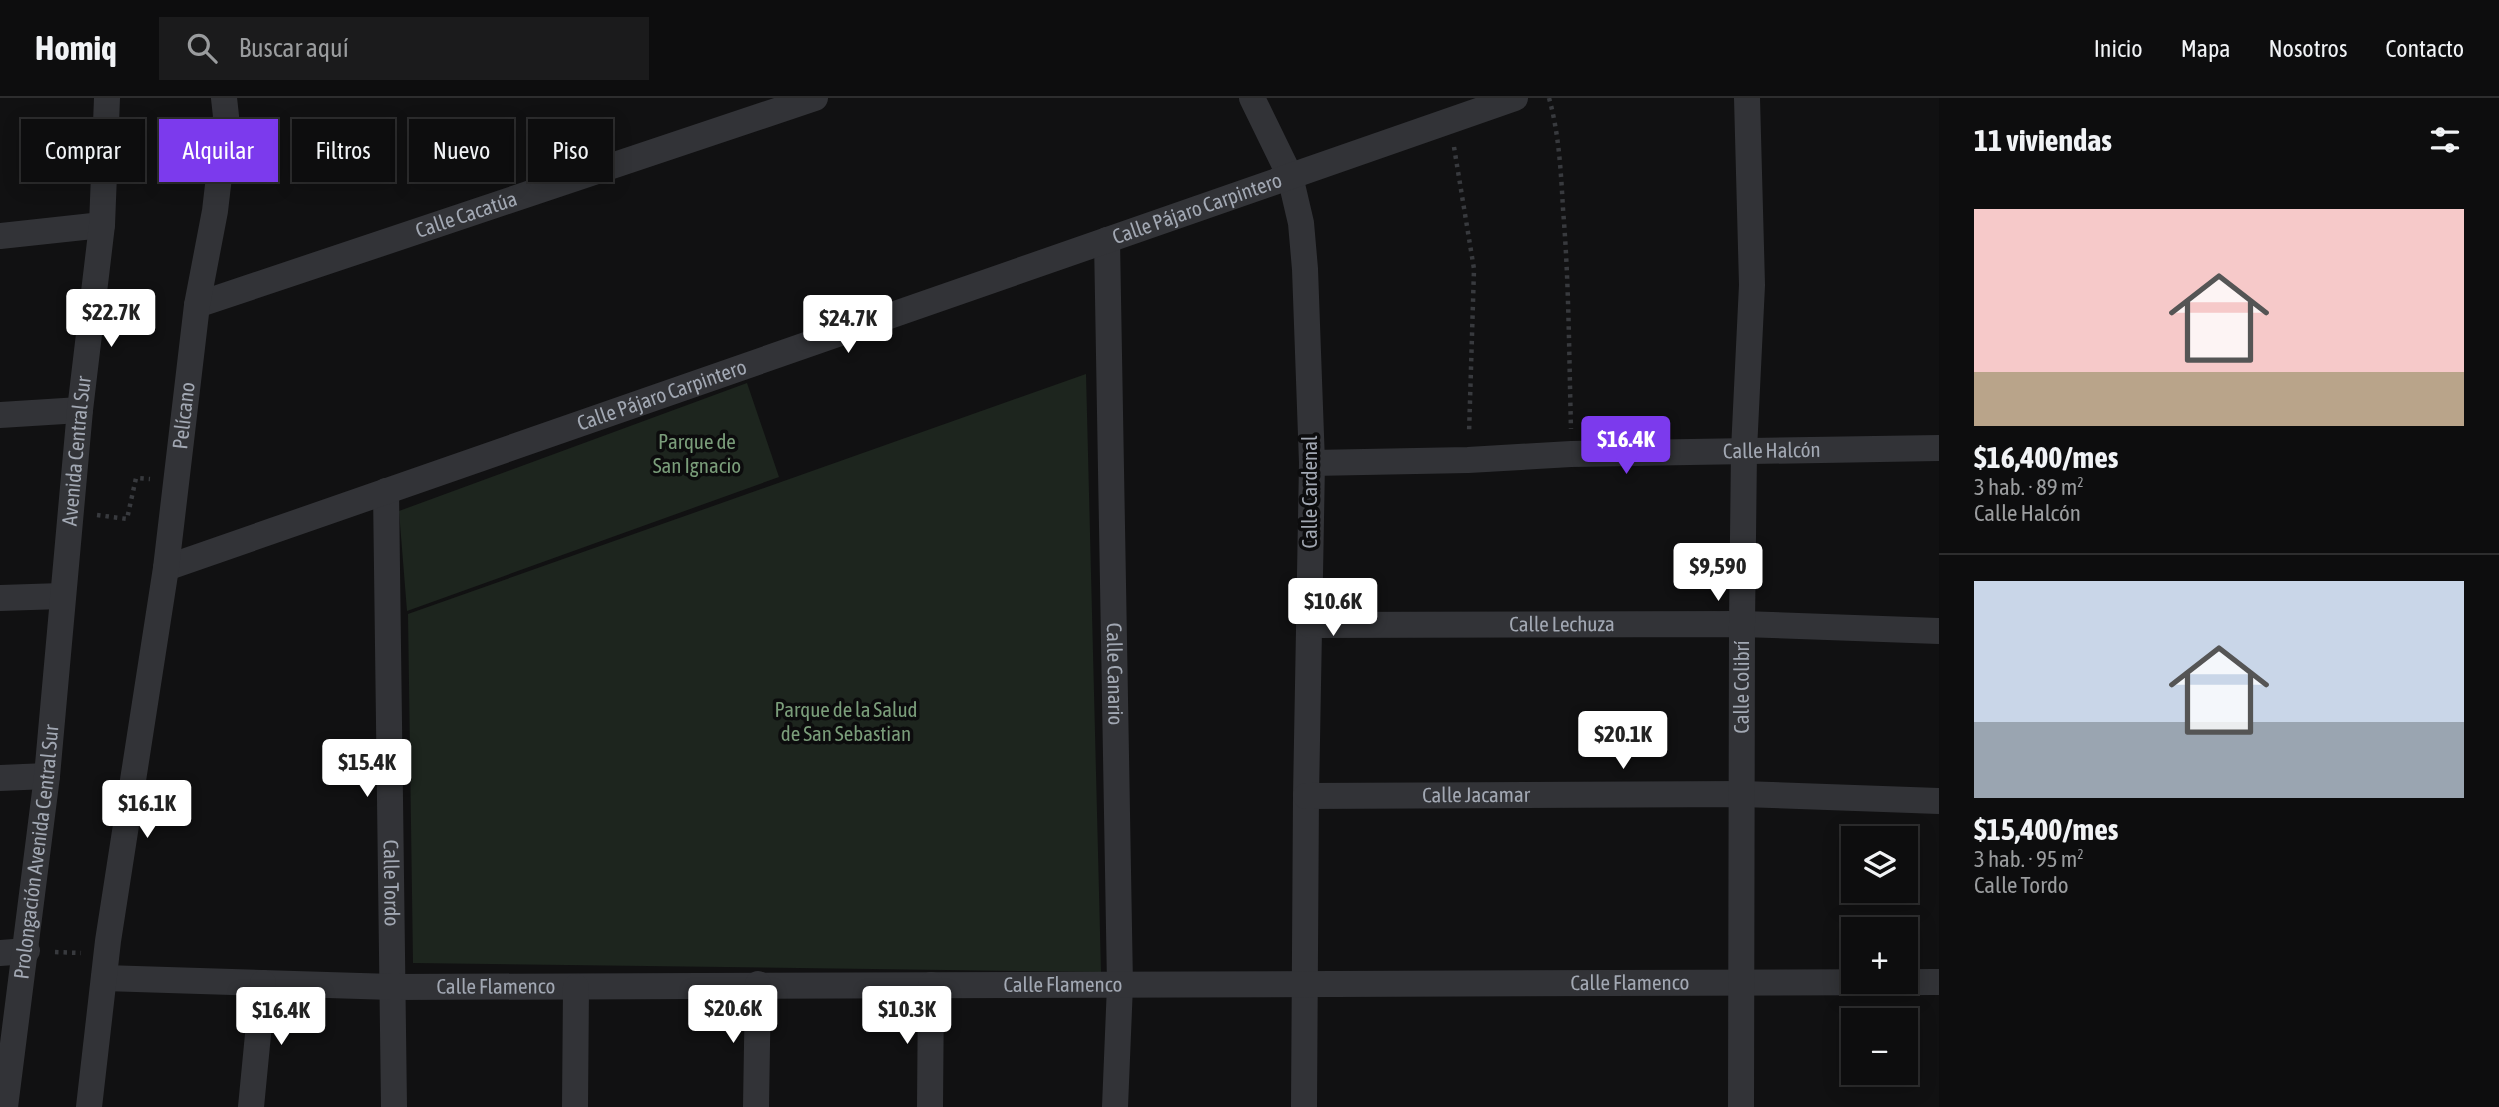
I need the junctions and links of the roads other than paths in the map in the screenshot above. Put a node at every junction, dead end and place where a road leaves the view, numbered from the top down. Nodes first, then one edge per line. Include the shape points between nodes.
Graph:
1 (107, 98) edge
2 (223, 98) edge
3 (815, 98) edge
4 (1252, 98) edge
5 (1515, 98) edge
6 (1747, 98) edge
7 (1290, 176) junction
8 (102, 225) junction
9 (0, 236) edge
10 (1107, 240) junction
11 (197, 305) junction
12 (80, 410) junction
13 (0, 415) edge
14 (1939, 448) edge
15 (1744, 450) junction
16 (1312, 463) junction
17 (387, 491) junction
18 (166, 568) junction
19 (62, 596) junction
20 (0, 598) edge
21 (1742, 624) junction
22 (1310, 625) junction
23 (1939, 631) edge
24 (47, 776) junction
25 (0, 778) edge
26 (1742, 794) junction
27 (1306, 796) junction
28 (1939, 802) edge
29 (27, 951) junction
30 (0, 953) edge
31 (104, 978) junction
32 (1741, 981) junction
33 (1939, 982) edge
34 (263, 983) junction
35 (1305, 983) junction
36 (758, 984) junction
37 (931, 985) junction
38 (1120, 985) junction
39 (393, 987) junction
40 (576, 987) junction
41 (5, 1107) edge
42 (89, 1107) edge
43 (251, 1107) edge
44 (394, 1107) edge
45 (575, 1107) edge
46 (756, 1107) edge
47 (930, 1107) edge
48 (1115, 1107) edge
49 (1304, 1107) edge
50 (1741, 1107) edge

1 - 8 street, Avenida Central Sur
2 - 11 street, Pelícano via 226,116 215,211
3 - 11 street, Calle Cacatúa
4 - 7 street, Calle Cardenal
5 - 7 street, Calle Pájaro Carpintero
6 - 15 street, Calle Colibrí via 1752,285
7 - 10 street, Calle Pájaro Carpintero
7 - 16 street, Calle Cardenal via 1305,269
8 - 9 street
8 - 12 street, Avenida Central Sur
10 - 17 street, Calle Pájaro Carpintero
10 - 38 street, Calle Canario
11 - 18 street, Pelícano
12 - 13 street
12 - 19 street, Avenida Central Sur
14 - 15 street, Calle Halcón
15 - 16 street, Calle Halcón
15 - 21 street, Calle Colibrí
16 - 22 street, Calle Cardenal
17 - 18 street, Calle Pájaro Carpintero
17 - 39 street, Calle Tordo
18 - 31 street
19 - 20 street
19 - 24 street, Prolongación Avenida Central Sur
21 - 22 street, Calle Lechuza
21 - 23 street, Calle Lechuza
21 - 26 street, Calle Colibrí
22 - 27 street, Calle Cardenal
24 - 25 street
24 - 29 street, Prolongación Avenida Central Sur
26 - 27 street, Calle Jacamar
26 - 28 street, Calle Jacamar
26 - 32 street, Calle Colibrí
27 - 35 street, Calle Cardenal
29 - 30 street
29 - 41 street, Prolongación Avenida Central Sur
31 - 34 street, Calle Flamenco
31 - 42 street
32 - 33 street, Calle Flamenco
32 - 35 street, Calle Flamenco
32 - 50 street, Calle Colibrí
34 - 39 street, Calle Flamenco
34 - 43 street
35 - 38 street, Calle Flamenco
35 - 49 street, Calle Cardenal
36 - 37 street, Calle Flamenco
36 - 40 street, Calle Flamenco
36 - 46 street
37 - 38 street, Calle Flamenco
37 - 47 street
38 - 48 street, Calle Canario
39 - 40 street, Calle Flamenco
39 - 44 street, Calle Tordo
40 - 45 street

